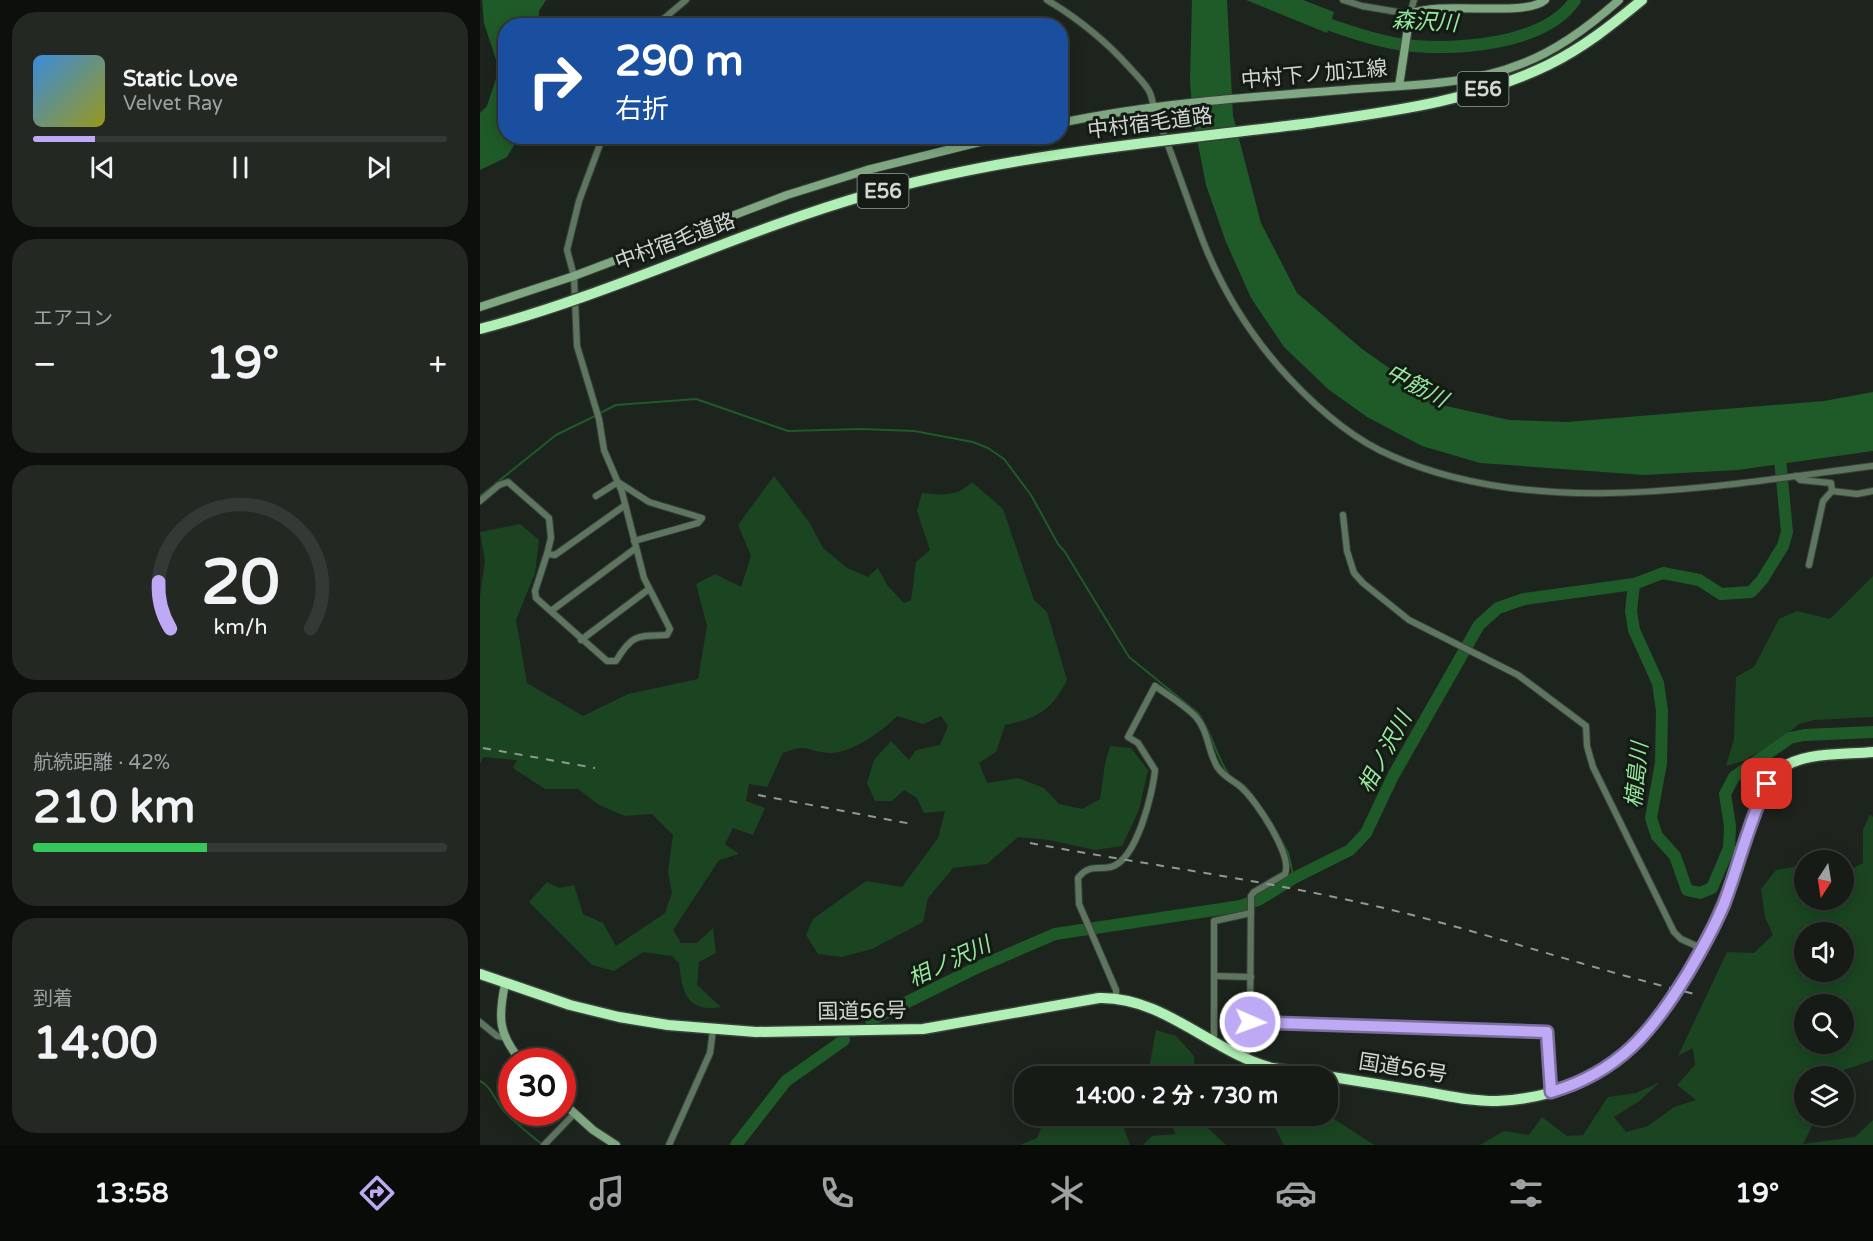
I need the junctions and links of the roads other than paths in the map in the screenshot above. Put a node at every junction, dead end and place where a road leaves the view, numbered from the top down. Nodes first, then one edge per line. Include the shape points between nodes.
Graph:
1 (687, 0) edge
2 (1047, 0) edge
3 (1343, 0) edge
4 (1414, 0) edge
5 (1545, 0) edge
6 (1619, 0) edge
7 (1642, 0) edge
8 (1410, 14) junction
9 (666, 18) edge
10 (1399, 86) junction
11 (1154, 108) junction
12 (1068, 122) edge
13 (600, 144) edge
14 (972, 144) edge
15 (574, 276) junction
16 (480, 307) edge
17 (480, 329) edge
18 (1873, 466) edge
19 (1796, 476) junction
20 (618, 482) junction
21 (1873, 491) edge
22 (1832, 492) junction
23 (596, 496) dead end
24 (480, 501) edge
25 (624, 506) junction
26 (1343, 515) dead end
27 (634, 541) junction
28 (636, 548) junction
29 (547, 554) junction
30 (1809, 565) dead end
31 (649, 589) junction
32 (550, 611) junction
33 (581, 640) junction
34 (1873, 752) edge
35 (1251, 911) junction
36 (1702, 948) junction
37 (480, 974) edge
38 (1214, 976) junction
39 (1251, 976) junction
40 (505, 984) junction
41 (1116, 998) junction
42 (480, 1022) edge
43 (1250, 1022) junction
44 (714, 1030) junction
45 (503, 1036) junction
46 (1211, 1040) junction
47 (512, 1048) edge
48 (1246, 1059) junction
49 (1551, 1092) junction
50 (576, 1115) edge
51 (562, 1126) edge
52 (544, 1145) edge
53 (616, 1145) edge
54 (669, 1145) edge

1 - 9 street
2 - 11 street via 1077,18 1112,48 1150,92
3 - 8 street
4 - 8 street
5 - 8 main road via 1522,6 1427,7
6 - 10 main road via 1565,41 1520,65 1466,78
7 - 17 highway, 中村宿毛道路 / E56, bridge via 1576,49 1516,79 1430,103 1303,124 1048,156 925,179 814,211 579,298
8 - 10 main road, 中村下ノ加江線
10 - 11 main road, 中村下ノ加江線
11 - 12 main road, 中村下ノ加江線
11 - 19 street via 1204,243 1247,328 1302,392 1355,436 1390,456 1439,474 1536,491 1669,489
13 - 15 street via 579,201 567,250
14 - 15 main road via 787,195
15 - 16 main road
15 - 20 street via 578,346 604,450
18 - 19 street
19 - 22 street via 1800,480 1830,481
20 - 23 street
20 - 25 street
20 - 27 street via 649,502 702,518 698,523
21 - 22 street
22 - 30 street via 1823,501
24 - 29 street via 508,482 549,518 551,538
25 - 27 street
25 - 29 street via 555,555
26 - 36 street via 1354,573 1409,620 1518,675 1586,726 1593,767 1674,932
27 - 28 street
28 - 31 street
28 - 32 street
29 - 32 street via 535,591 536,598
31 - 33 street
31 - 33 street via 670,628 667,635 633,638 612,663
32 - 33 street
34 - 36 highway, 国道56号 via 1808,758 1777,771 1758,804 1723,905
35 - 38 street via 1214,921
35 - 39 street
35 - 41 street via 1251,896 1285,874 1286,859 1243,788 1217,767 1208,737 1197,719 1155,686 1128,737 1138,744 1155,770 1145,818 1127,853 1116,864 1093,866 1078,878 1079,904
36 - 49 highway, 国道56号 via 1669,1004 1635,1046 1600,1072
37 - 40 highway, 国道56号
38 - 39 street
38 - 46 street
39 - 43 street
40 - 44 highway, 国道56号 via 619,1017
40 - 45 main road via 499,1017
41 - 44 highway, 国道56号 via 923,1029
41 - 46 highway, 国道56号 via 1142,1004
42 - 45 street via 497,1036
43 - 48 street
43 - 49 street via 1547,1032
44 - 54 street via 710,1053
45 - 47 main road
46 - 48 highway, 国道56号
48 - 49 highway, 国道56号 via 1272,1068 1474,1099 1496,1101
50 - 53 main road
51 - 52 street

